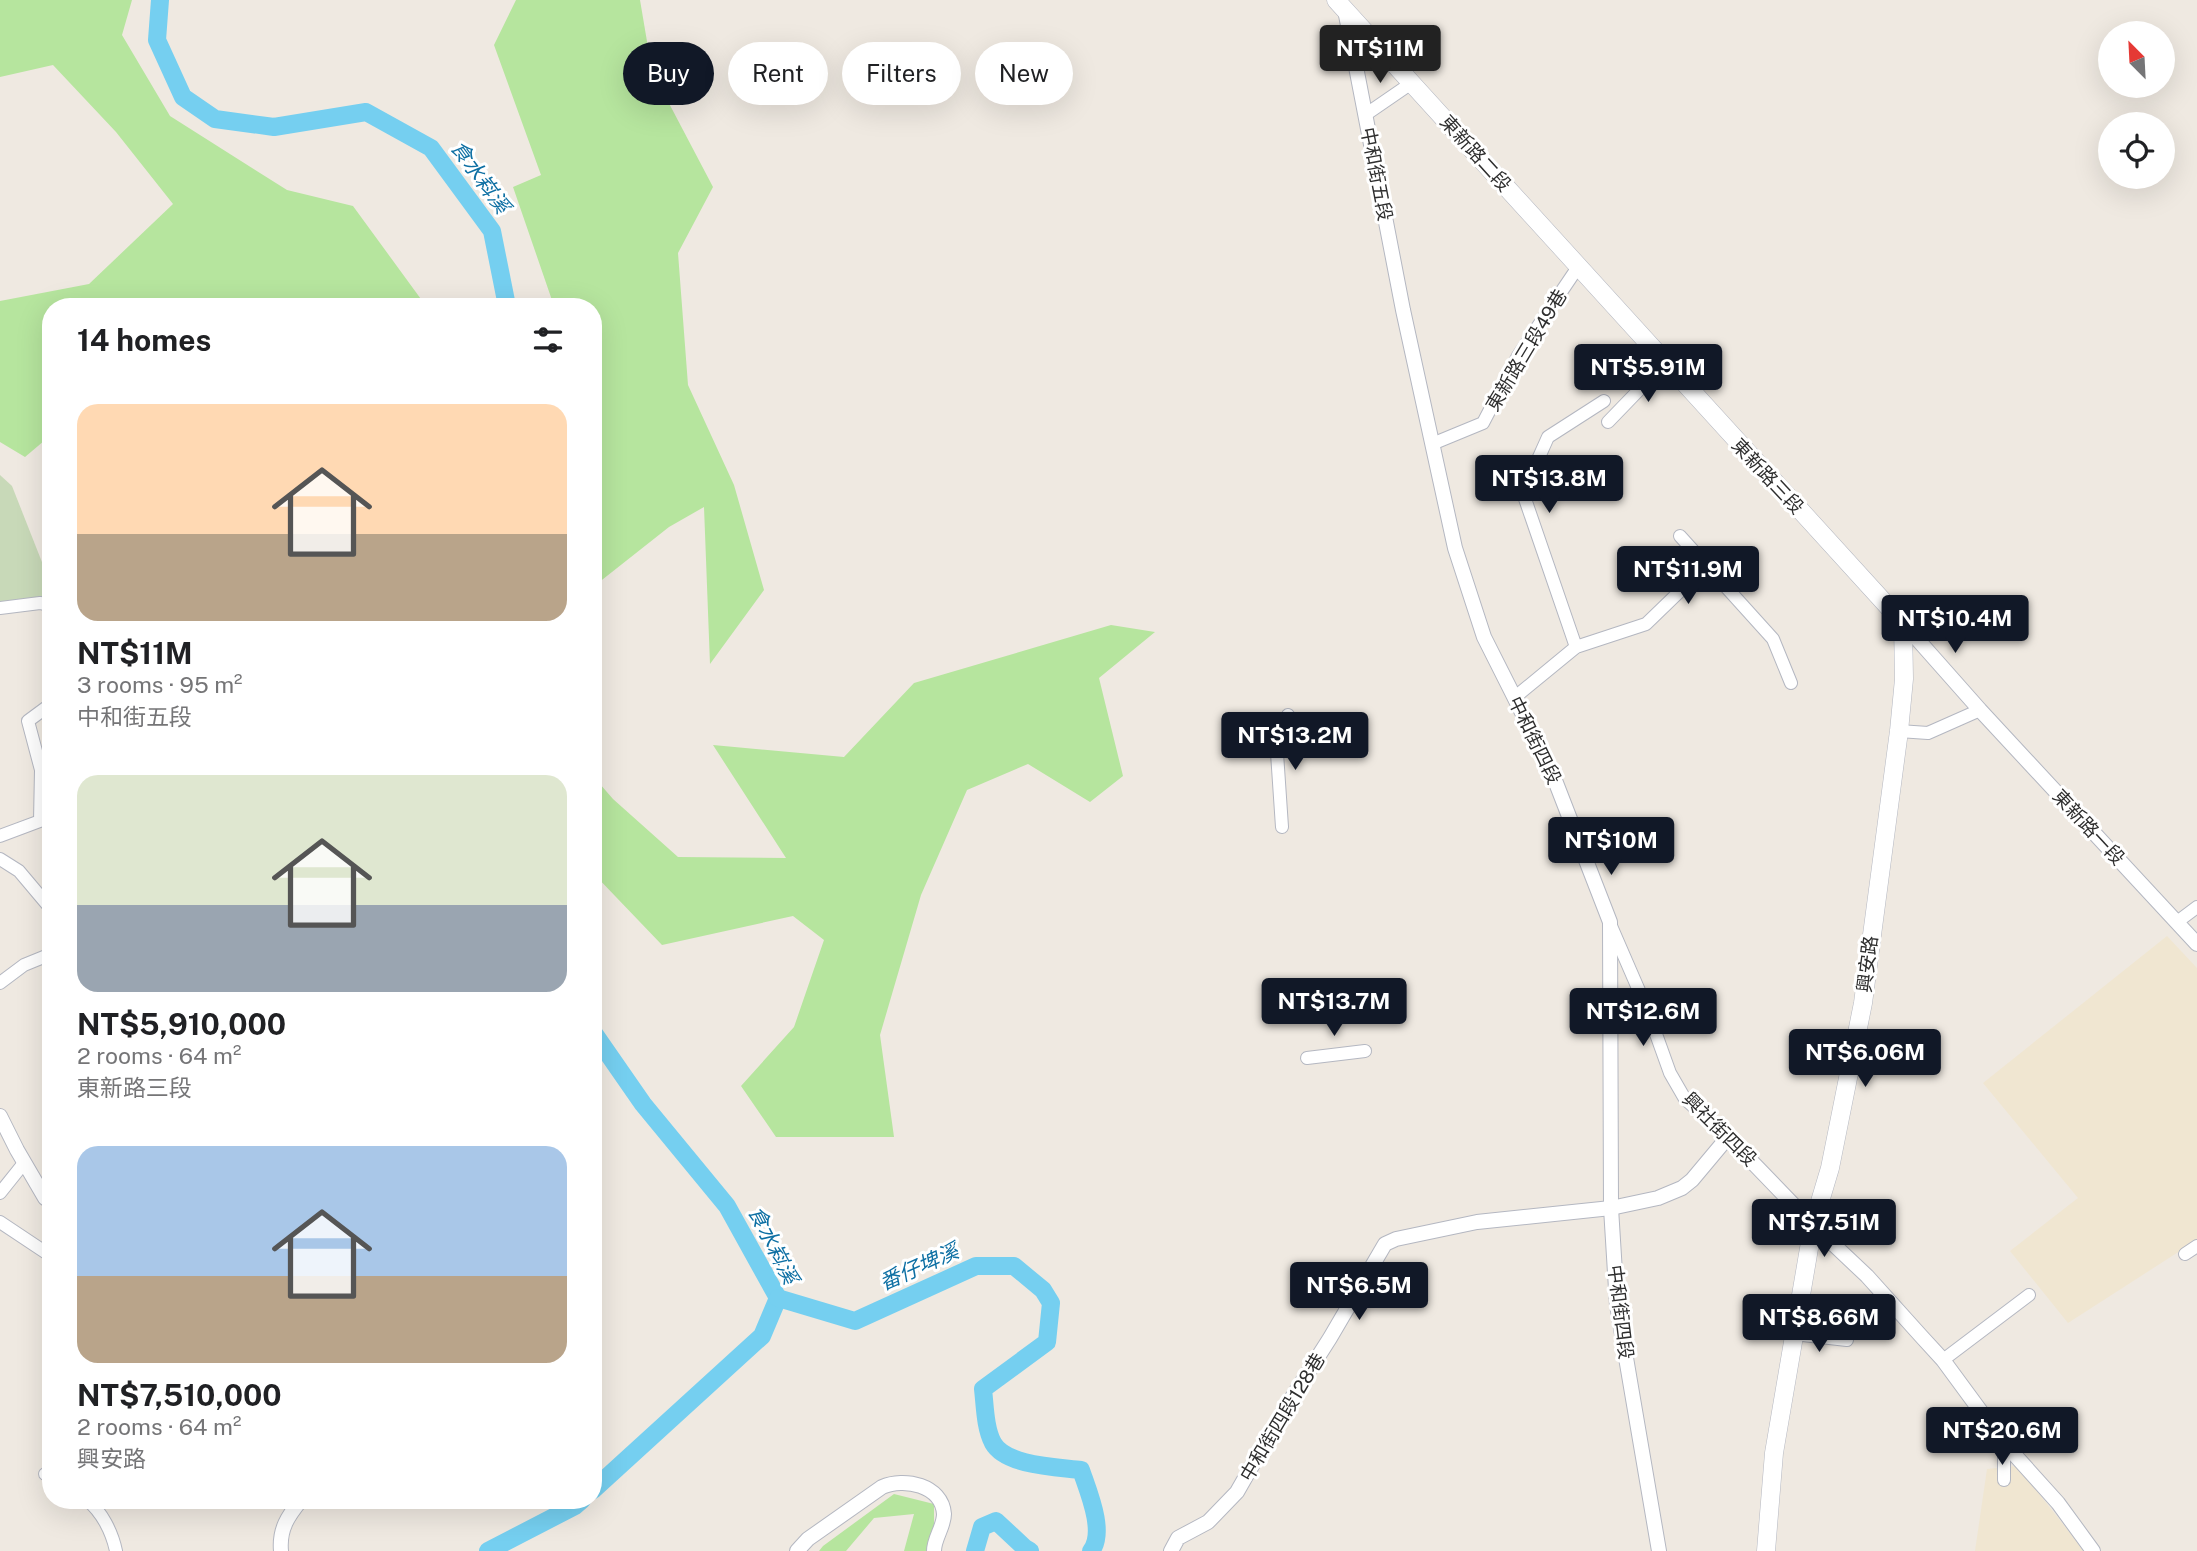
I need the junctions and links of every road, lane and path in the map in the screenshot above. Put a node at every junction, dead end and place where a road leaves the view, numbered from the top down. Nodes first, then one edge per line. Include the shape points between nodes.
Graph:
1 (1341, 3) edge
2 (1413, 82) junction
3 (1365, 114) junction
4 (1578, 267) junction
5 (1403, 310) joint
6 (1665, 363) junction
7 (1604, 401) dead end
8 (1608, 422) dead end
9 (1432, 444) junction
10 (1680, 536) dead end
11 (1707, 565) junction
12 (42, 603) edge
13 (0, 608) edge
14 (1903, 623) junction
15 (1576, 647) junction
16 (1791, 683) dead end
17 (1514, 698) junction
18 (1980, 710) junction
19 (42, 711) edge
20 (1288, 715) dead end
21 (1899, 731) junction
22 (1282, 827) dead end
23 (0, 836) edge
24 (0, 859) edge
25 (42, 898) edge
26 (2197, 907) edge
27 (1610, 922) junction
28 (2177, 922) junction
29 (2197, 944) edge
30 (42, 958) edge
31 (0, 983) edge
32 (1365, 1051) dead end
33 (1307, 1058) dead end
34 (0, 1116) edge
35 (1728, 1137) junction
36 (24, 1163) junction
37 (42, 1192) edge
38 (0, 1193) edge
39 (1611, 1208) junction
40 (0, 1222) edge
41 (1813, 1224) junction
42 (2197, 1246) edge
43 (42, 1250) edge
44 (2185, 1254) dead end
45 (2029, 1295) dead end
46 (1794, 1334) junction
47 (1847, 1340) dead end
48 (1943, 1360) junction
49 (2004, 1443) junction
50 (2004, 1480) dead end
51 (98, 1509) edge
52 (293, 1509) edge
53 (116, 1551) edge
54 (281, 1551) edge
55 (797, 1551) edge
56 (934, 1551) edge
57 (1171, 1551) edge
58 (1659, 1551) edge
59 (1766, 1551) edge
60 (2093, 1551) edge

1 - 2 main road, 東新路二段
1 - 3 street, 中和街五段
2 - 3 street
2 - 4 main road, 東新路二段
3 - 5 street, 中和街五段
4 - 6 main road, 東新路三段
4 - 9 street, 東新路三段49巷 via 1518,356 1483,423
5 - 9 street, 中和街四段
6 - 8 street
6 - 14 main road, 東新路三段
7 - 15 street via 1548,437 1523,493
9 - 17 street, 中和街四段 via 1455,548 1485,637
10 - 11 street
11 - 15 street via 1646,624
11 - 16 street via 1773,639
12 - 13 street
14 - 18 street
14 - 21 main road, 興安路
15 - 17 street
17 - 27 street, 中和街四段 via 1551,770
18 - 21 street via 1928,733
18 - 28 street, 東新路一段
19 - 23 street via 28,721 41,769 40,821
20 - 22 street via 1277,753
21 - 41 main road, 興安路 via 1863,1003 1830,1167
24 - 25 street via 19,871
26 - 28 street
27 - 35 street, 興社街四段 via 1670,1073 1685,1099
27 - 39 street, 中和街四段
28 - 29 street, 東新路一段
30 - 31 street
32 - 33 street
34 - 36 street
35 - 39 street, 中和街四段128巷 via 1682,1188
35 - 41 street, 興社街四段
36 - 37 street
36 - 38 street
39 - 57 street, 中和街四段128巷 via 1477,1222 1385,1244 1237,1492 1208,1522 1178,1538
39 - 58 street, 中和街四段 via 1618,1306
40 - 43 street
41 - 46 main road, 興安路
41 - 48 street, 興社街四段
42 - 44 street
45 - 48 street
46 - 47 street
46 - 59 main road, 興安路 via 1774,1453
48 - 49 street, 興社街四段
49 - 50 street
49 - 60 street, 興社街四段
51 - 53 street
52 - 54 street via 281,1529
55 - 56 street via 894,1482 924,1487 941,1503 944,1516

